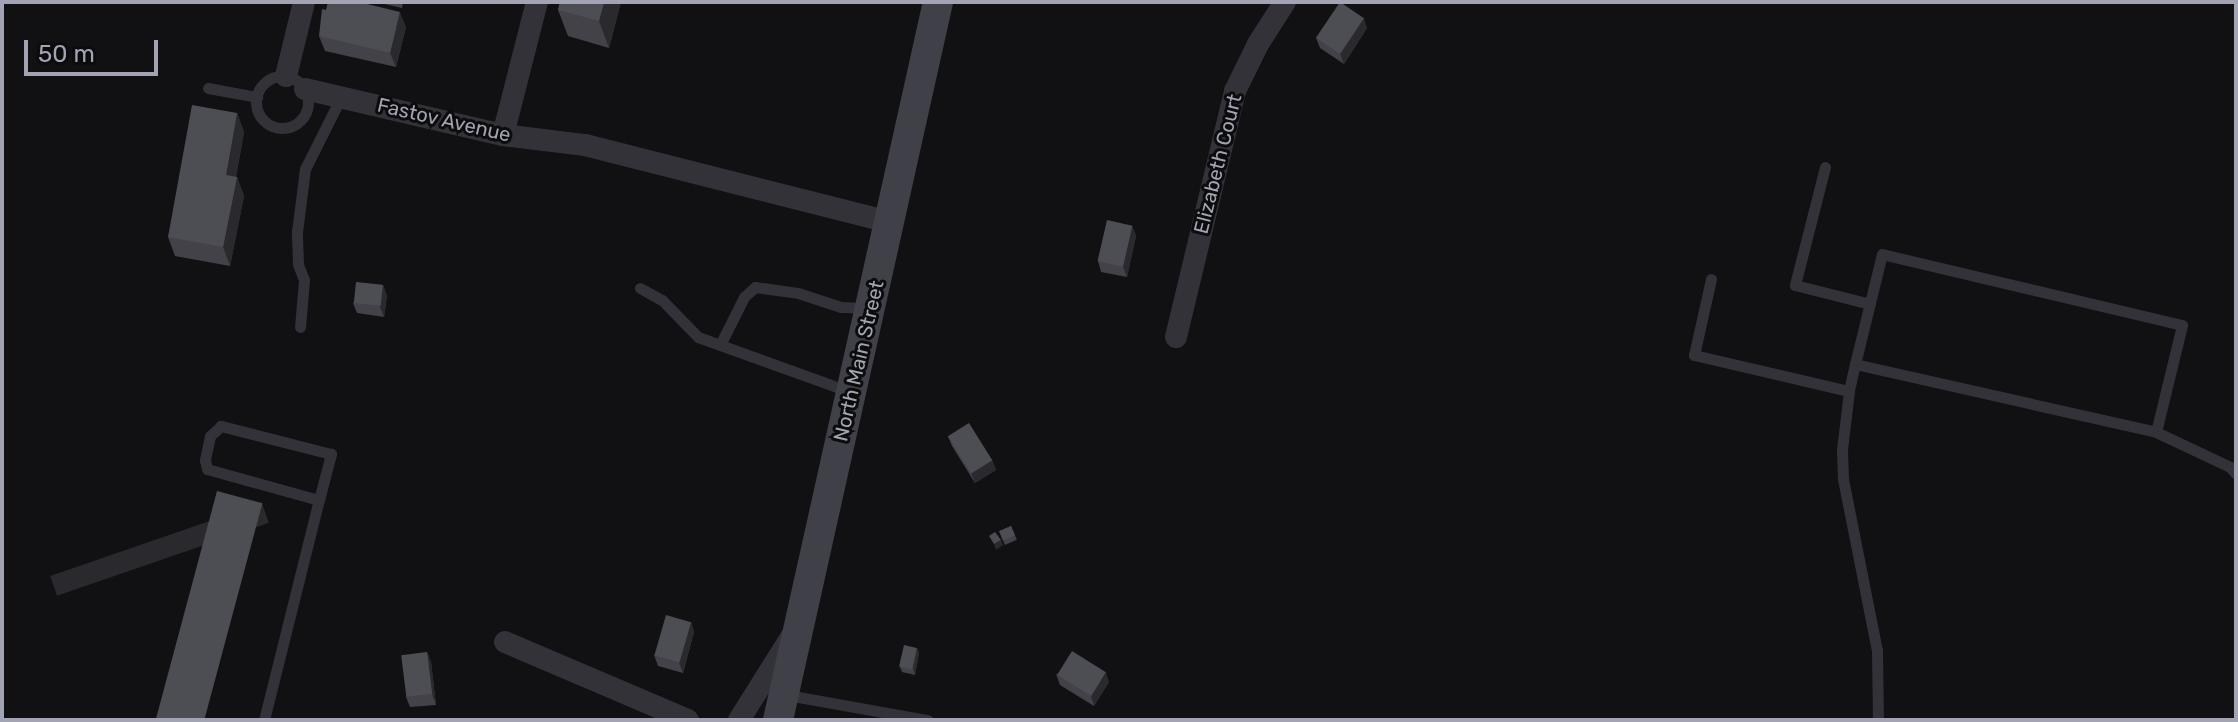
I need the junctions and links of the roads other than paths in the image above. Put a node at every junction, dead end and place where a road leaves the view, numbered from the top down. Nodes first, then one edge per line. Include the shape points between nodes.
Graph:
1 (304, 2) edge
2 (537, 2) edge
3 (938, 2) edge
4 (1285, 2) edge
5 (295, 82) junction
6 (208, 88) dead end
7 (341, 96) junction
8 (257, 97) junction
9 (503, 135) junction
10 (1825, 167) dead end
11 (890, 222) junction
12 (1711, 279) dead end
13 (640, 288) dead end
14 (1870, 304) junction
15 (871, 308) junction
16 (300, 327) dead end
17 (1176, 337) dead end
18 (720, 345) junction
19 (1855, 364) junction
20 (1849, 391) junction
21 (852, 392) junction
22 (2156, 432) junction
23 (2236, 474) edge
24 (319, 500) junction
25 (801, 622) junction
26 (505, 642) dead end
27 (781, 707) edge
28 (264, 720) edge
29 (688, 720) edge
30 (739, 720) edge
31 (928, 720) edge
32 (1878, 720) edge

1 - 5 street
2 - 9 street
3 - 11 main road, North Main Street
4 - 17 street, Elizabeth Court via 1235,91
5 - 7 street, Fastov Avenue
5 - 8 lane via 270,78
5 - 8 lane via 308,107 291,126 265,121
6 - 8 lane
7 - 9 street, Fastov Avenue
7 - 16 lane via 305,169 297,232 304,280
9 - 11 street, Fastov Avenue via 585,145
10 - 14 lane via 1795,285
11 - 15 main road, North Main Street
12 - 20 lane via 1694,355
13 - 18 lane via 662,300 698,337
14 - 19 lane
14 - 22 lane via 1882,254 2182,325
15 - 18 lane via 841,307 755,287 744,297
15 - 21 main road, North Main Street
18 - 21 lane
19 - 20 lane
19 - 22 lane
20 - 32 lane via 1843,479 1877,650
21 - 25 main road, North Main Street
22 - 23 lane
24 - 24 lane via 207,469 210,436 221,426 331,454
24 - 28 lane
25 - 27 main road, North Main Street
25 - 30 street
26 - 29 street
27 - 31 lane

